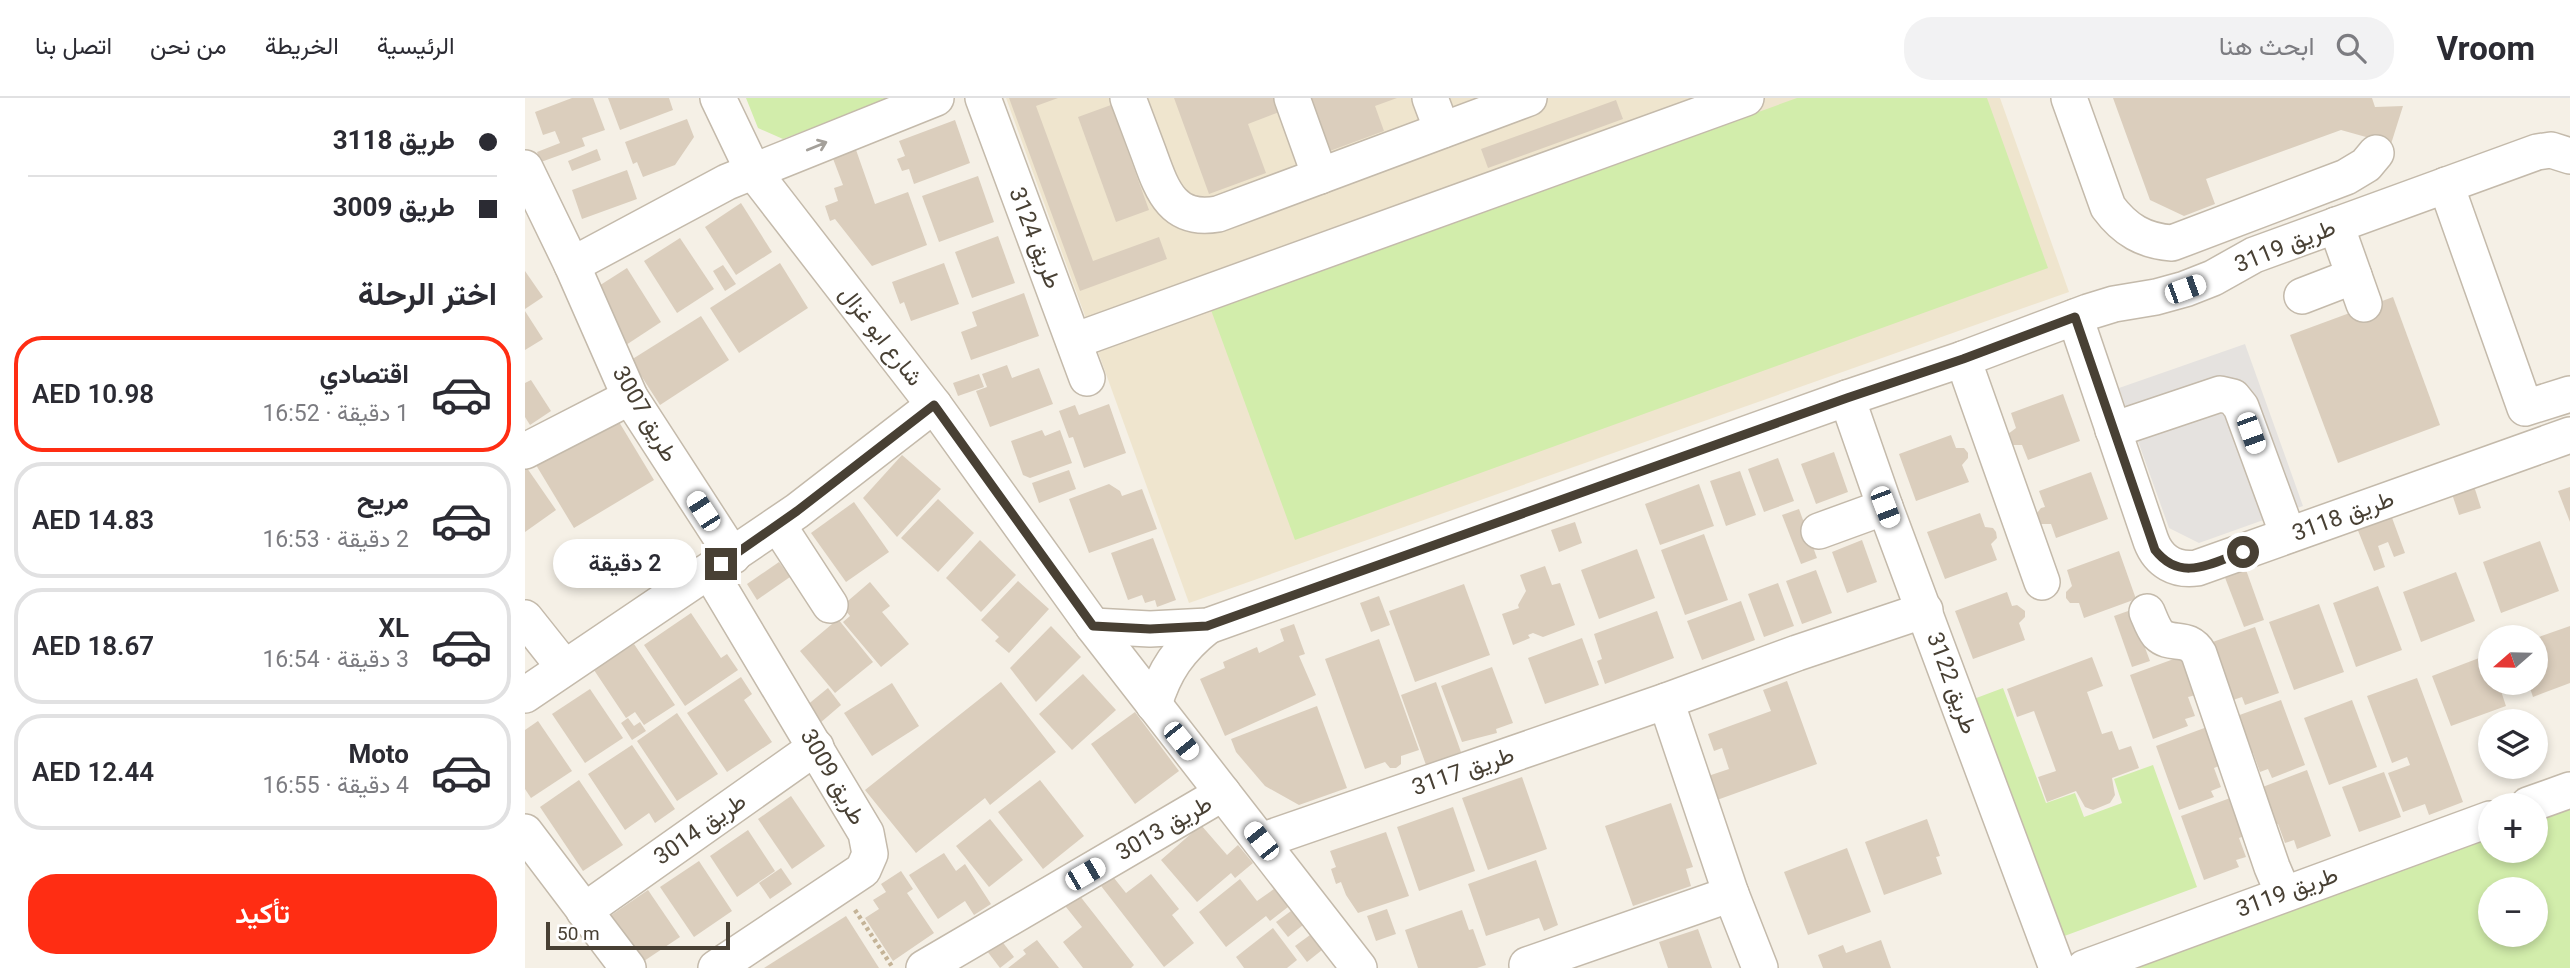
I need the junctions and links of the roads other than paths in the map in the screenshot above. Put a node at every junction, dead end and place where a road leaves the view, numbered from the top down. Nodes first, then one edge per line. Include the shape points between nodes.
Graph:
1 (718, 98) edge
2 (936, 98) edge
3 (983, 98) edge
4 (1128, 98) edge
5 (1291, 98) edge
6 (1430, 98) edge
7 (1529, 98) edge
8 (1746, 98) edge
9 (2069, 98) edge
10 (1442, 130) junction
11 (2376, 153) dead end
12 (2570, 156) edge
13 (525, 168) edge
14 (753, 171) junction
15 (1320, 176) junction
16 (2446, 186) junction
17 (2336, 225) junction
18 (572, 265) junction
19 (2302, 296) dead end
20 (2075, 317) junction
21 (1074, 341) junction
22 (1963, 359) junction
23 (1087, 378) dead end
24 (2570, 394) edge
25 (630, 397) junction
26 (1847, 398) junction
27 (934, 405) junction
28 (2113, 430) junction
29 (2570, 435) edge
30 (525, 451) edge
31 (1885, 507) junction
32 (778, 525) junction
33 (1819, 531) dead end
34 (2288, 535) junction
35 (721, 564) junction
36 (2042, 582) dead end
37 (830, 604) dead end
38 (1925, 610) junction
39 (2147, 612) dead end
40 (525, 618) edge
41 (1093, 626) junction
42 (1207, 626) junction
43 (564, 667) junction
44 (525, 695) edge
45 (1666, 701) junction
46 (1154, 705) junction
47 (816, 747) junction
48 (2570, 790) edge
49 (1223, 793) junction
50 (2548, 798) edge
51 (2478, 823) edge
52 (525, 832) edge
53 (1261, 841) junction
54 (2283, 893) junction
55 (1731, 894) junction
56 (584, 911) junction
57 (1527, 965) dead end
58 (628, 968) edge
59 (716, 968) edge
60 (924, 968) edge
61 (1359, 968) edge
62 (1760, 968) edge
63 (2057, 968) edge
64 (2084, 968) edge

1 - 14 street, شارع ابو غزال
14 -> 2 street
3 - 21 street, طريق 3124
4 - 15 street via 1163,191 1186,212 1217,214
5 - 15 street
6 - 10 street
7 - 10 street
8 - 21 street
9 - 11 street via 2108,207 2136,234 2160,242 2172,243 2346,177
10 - 15 street
12 - 16 street, طريق 3119 via 2551,150 2537,152
13 - 18 street, طريق 3007
14 - 18 street via 697,196
14 - 27 street, شارع ابو غزال
16 - 17 street, طريق 3119
16 - 24 street via 2525,408
17 - 19 street via 2359,290
17 - 20 street, طريق 3119 via 2254,255 2185,289
18 - 25 street, طريق 3007
20 - 22 street, طريق 3119
20 - 28 street, طريق 3118
21 - 23 street, طريق 3124
22 - 26 street, طريق 3119
22 - 36 street
25 - 30 street
25 - 35 street, طريق 3007
26 - 31 street, طريق 3122
26 - 42 street, طريق 3119
27 - 32 street
27 - 41 street, شارع ابو غزال
28 - 34 street, طريق 3118 via 2151,541 2169,564 2197,568
28 - 34 street via 2220,394 2233,397 2241,407
29 - 34 street, طريق 3118
31 - 33 street
31 - 38 street, طريق 3122
32 - 35 street
32 - 37 street
35 - 43 street
35 - 47 street, طريق 3009
38 - 45 street, طريق 3117
38 - 63 street, طريق 3122
39 - 54 street via 2161,636 2187,642 2199,654
40 - 43 street
41 - 42 street
41 - 46 street, شارع ابو غزال
42 - 46 street via 1172,660
43 - 44 street
45 - 53 street, طريق 3117
45 - 55 street
46 - 49 street, شارع ابو غزال
47 - 56 street, طريق 3014
47 - 59 street, طريق 3009 via 866,834 870,854 863,870
48 - 50 street
49 - 53 street, شارع ابو غزال
49 - 60 street, طريق 3013
51 - 54 street, طريق 3119
52 - 56 street
53 - 61 street, شارع ابو غزال
54 - 64 street, طريق 3119
55 - 57 street
55 - 62 street
56 - 58 street

